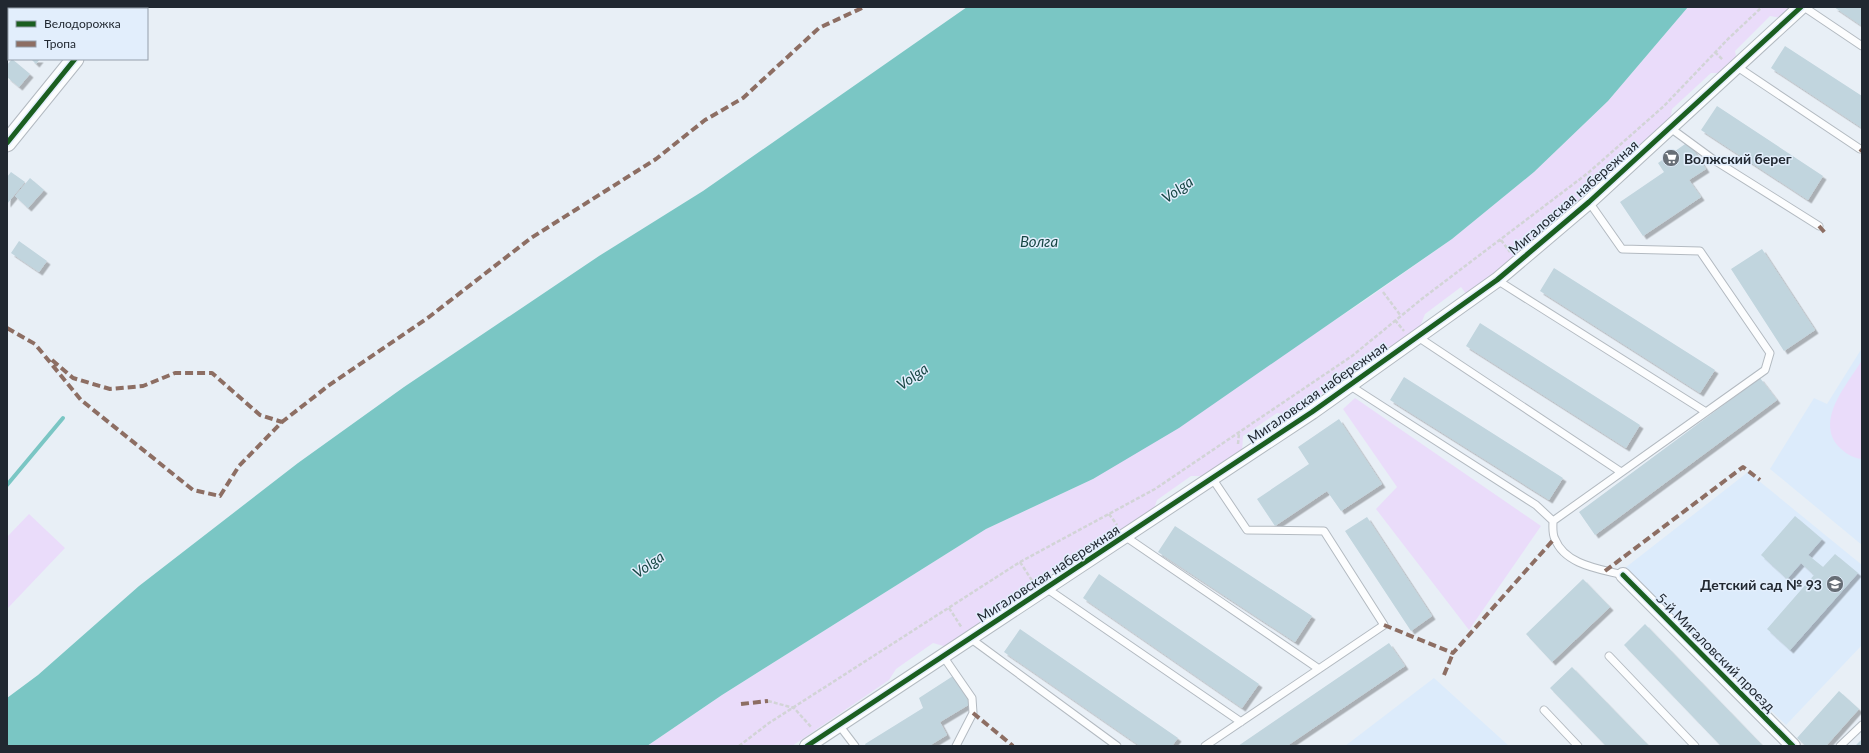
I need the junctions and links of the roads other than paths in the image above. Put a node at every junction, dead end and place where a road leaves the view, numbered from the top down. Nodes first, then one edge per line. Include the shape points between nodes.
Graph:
1 (1802, 7) edge
2 (1862, 46) edge
3 (74, 60) edge
4 (1736, 66) junction
5 (1669, 127) junction
6 (7, 143) edge
7 (1860, 149) dead end
8 (1589, 202) junction
9 (1819, 226) dead end
10 (1497, 280) junction
11 (1418, 337) junction
12 (1349, 385) junction
13 (1706, 412) junction
14 (1621, 472) junction
15 (1212, 478) junction
16 (1552, 521) junction
17 (1126, 536) junction
18 (1623, 576) joint
19 (1046, 588) junction
20 (970, 638) junction
21 (943, 656) junction
22 (1609, 656) dead end
23 (1319, 669) junction
24 (1544, 710) dead end
25 (1241, 722) junction
26 (839, 725) junction
27 (1862, 725) edge
28 (807, 746) edge
29 (855, 746) edge
30 (956, 746) edge
31 (1117, 746) edge
32 (1205, 746) edge
33 (1578, 746) edge
34 (1695, 746) edge
35 (1793, 746) edge
36 (1840, 746) edge

1 - 2 lane
1 - 4 street, Мигаловская набережная
3 - 6 street
4 - 5 street, Мигаловская набережная
4 - 7 lane
5 - 8 street, Мигаловская набережная
5 - 9 lane via 1714,160
8 - 10 street, Мигаловская набережная
8 - 13 lane via 1622,249 1700,251 1770,353 1765,370
10 - 11 street, Мигаловская набережная
10 - 13 lane
11 - 12 street, Мигаловская набережная
11 - 14 lane
12 - 15 street, Мигаловская набережная
12 - 16 lane via 1536,505
13 - 14 lane
14 - 16 lane
15 - 17 street, Мигаловская набережная
15 - 23 lane via 1247,530 1324,531 1384,625
16 - 18 lane via 1554,539 1567,556 1591,567
17 - 19 street, Мигаловская набережная
17 - 23 lane
18 - 35 street, 5-й Мигаловский проезд
19 - 20 street, Мигаловская набережная
19 - 25 lane
20 - 21 street, Мигаловская набережная
20 - 31 lane
21 - 26 street, Мигаловская набережная
21 - 30 lane via 972,698 973,713
22 - 34 lane
23 - 25 lane
24 - 33 lane
25 - 32 lane
26 - 28 street, Мигаловская набережная
26 - 29 lane
27 - 36 lane

